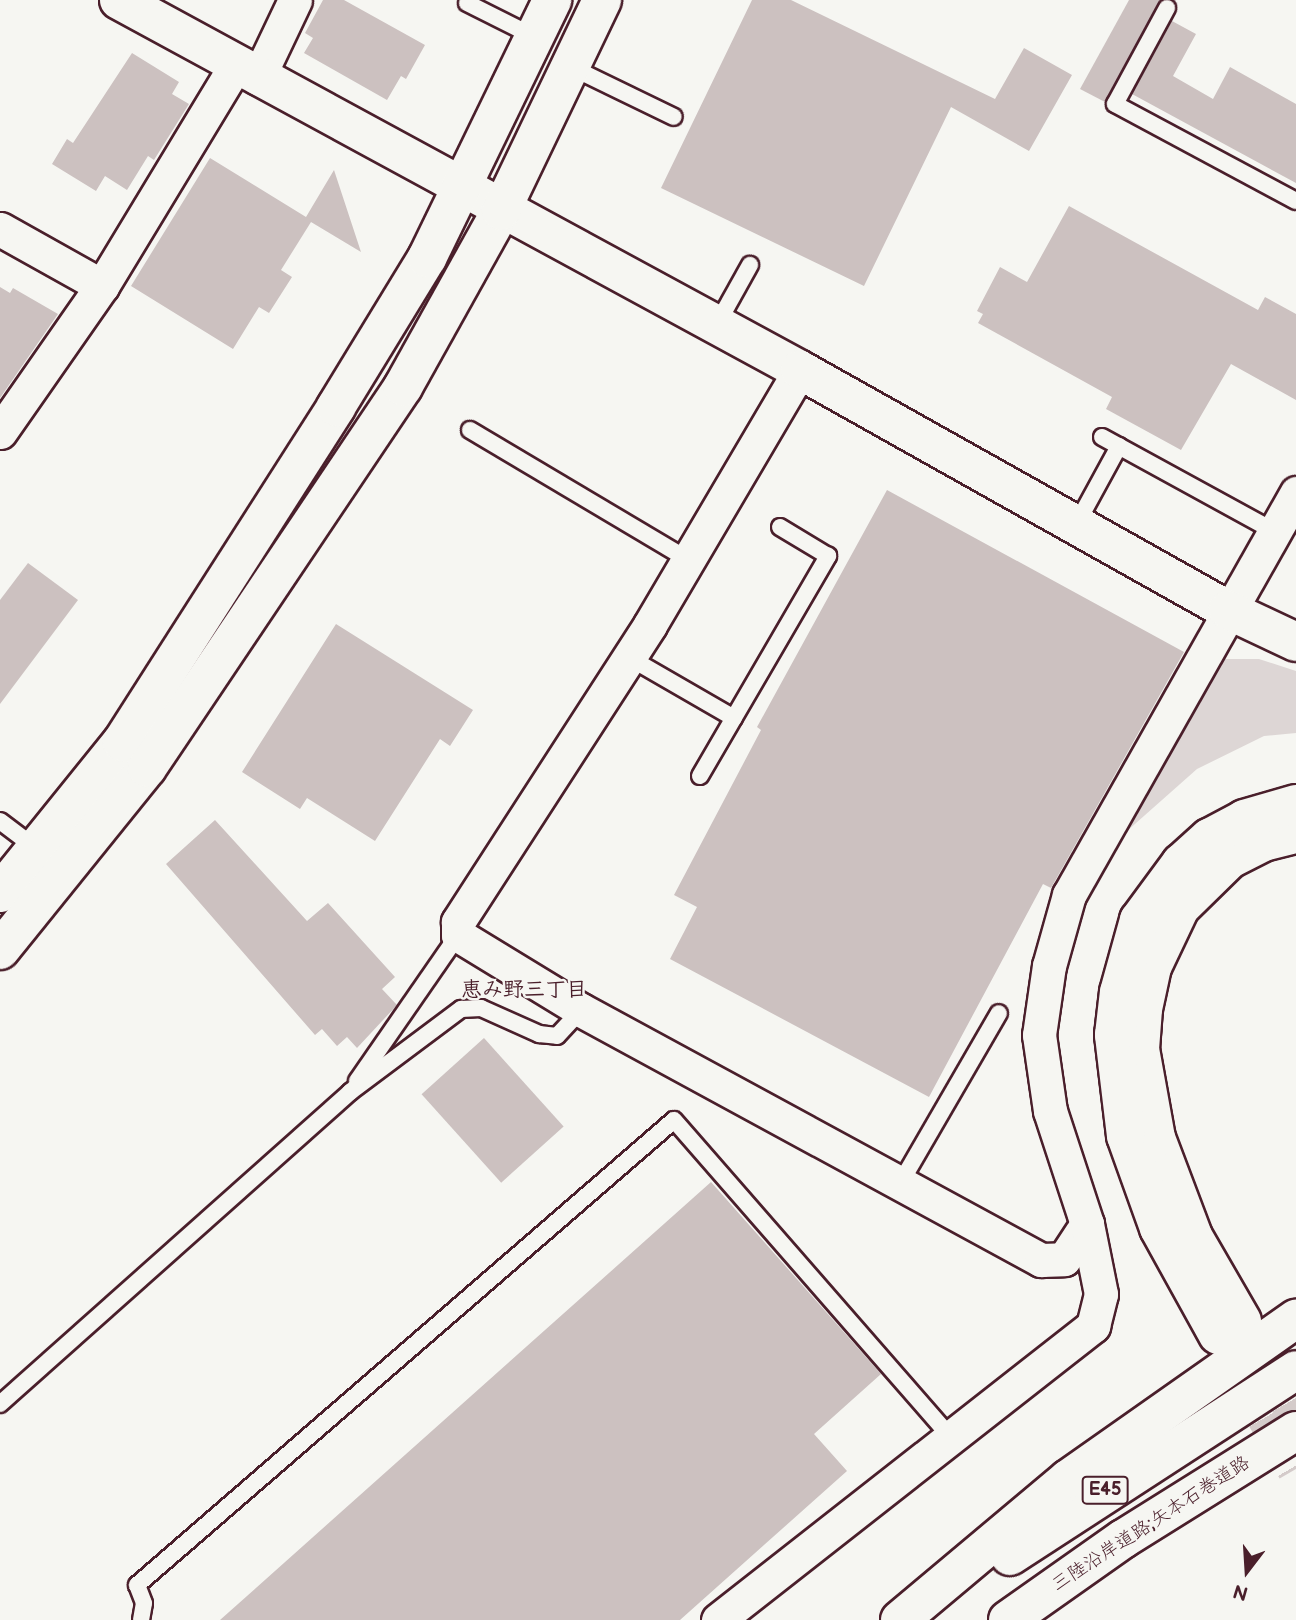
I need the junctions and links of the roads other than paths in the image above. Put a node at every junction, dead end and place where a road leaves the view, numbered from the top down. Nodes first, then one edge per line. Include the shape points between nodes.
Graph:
1 (119, 0) edge
2 (295, 0) edge
3 (552, 0) edge
4 (602, 0) edge
5 (467, 3) dead end
6 (1167, 8) dead end
7 (535, 37) junction
8 (571, 67) junction
9 (247, 71) junction
10 (674, 117) dead end
11 (460, 188) junction
12 (1296, 201) edge
13 (501, 211) junction
14 (0, 229) edge
15 (750, 265) dead end
16 (102, 286) junction
17 (716, 326) junction
18 (800, 370) junction
19 (470, 430) dead end
20 (0, 432) edge
21 (1102, 437) dead end
22 (1119, 446) junction
23 (1296, 493) edge
24 (1076, 525) junction
25 (780, 527) dead end
26 (1274, 531) junction
27 (689, 560) junction
28 (1228, 610) junction
29 (1296, 642) edge
30 (630, 658) junction
31 (734, 718) junction
32 (700, 776) dead end
33 (1296, 804) edge
34 (0, 821) edge
35 (1296, 834) edge
36 (37, 849) junction
37 (0, 893) edge
38 (458, 935) junction
39 (0, 950) edge
40 (581, 1010) junction
41 (999, 1013) dead end
42 (350, 1092) junction
43 (901, 1182) junction
44 (1087, 1224) junction
45 (1296, 1319) edge
46 (1296, 1370) edge
47 (0, 1404) edge
48 (1296, 1431) edge
49 (951, 1438) junction
50 (141, 1620) edge
51 (718, 1620) edge
52 (900, 1620) edge
53 (920, 1620) edge
54 (1009, 1620) edge

1 - 9 main road
2 - 9 street
3 - 7 main road
4 - 8 main road
5 - 7 lane
6 - 12 lane via 1115,104
7 - 11 main road
8 - 10 lane
8 - 13 main road
9 - 11 main road
9 - 16 street
11 - 13 main road
11 - 36 main road via 427,258 122,742
13 - 17 main road
13 - 39 main road via 403,387 289,562 147,768
14 - 16 street
15 - 17 lane
16 - 20 street
17 - 18 main road
18 - 24 main road
18 - 27 street
19 - 27 lane
21 - 22 lane
22 - 24 lane
22 - 26 lane
23 - 26 street
24 - 28 main road
25 - 31 lane via 828,556
26 - 28 street
27 - 30 street
28 - 29 main road
28 - 44 street via 1069,895 1049,966 1039,1035 1050,1111
30 - 31 lane
30 - 38 street via 458,922
31 - 32 lane
33 - 35 main road via 1244,819 1209,838 1181,863 1139,920 1119,992 1116,1078 1126,1136 1159,1228 1230,1328 1156,1138 1140,1049 1143,1009 1152,967 1180,908 1230,859 1263,842
34 - 36 lane
36 - 37 main road
38 - 40 street
38 - 42 lane
40 - 42 lane via 557,1036 539,1034 481,1008 461,1009
40 - 43 street
41 - 43 lane
42 - 47 lane
43 - 44 street via 1041,1260 1064,1259
44 - 49 street via 1101,1294 1094,1326
45 - 52 main road via 1068,1479
46 - 53 main road, E45 via 1093,1498
48 - 54 main road, 三陸沿岸道路;矢本石巻道路 / E45 via 1123,1539
49 - 50 lane via 674,1120 137,1585 144,1603
49 - 51 street

